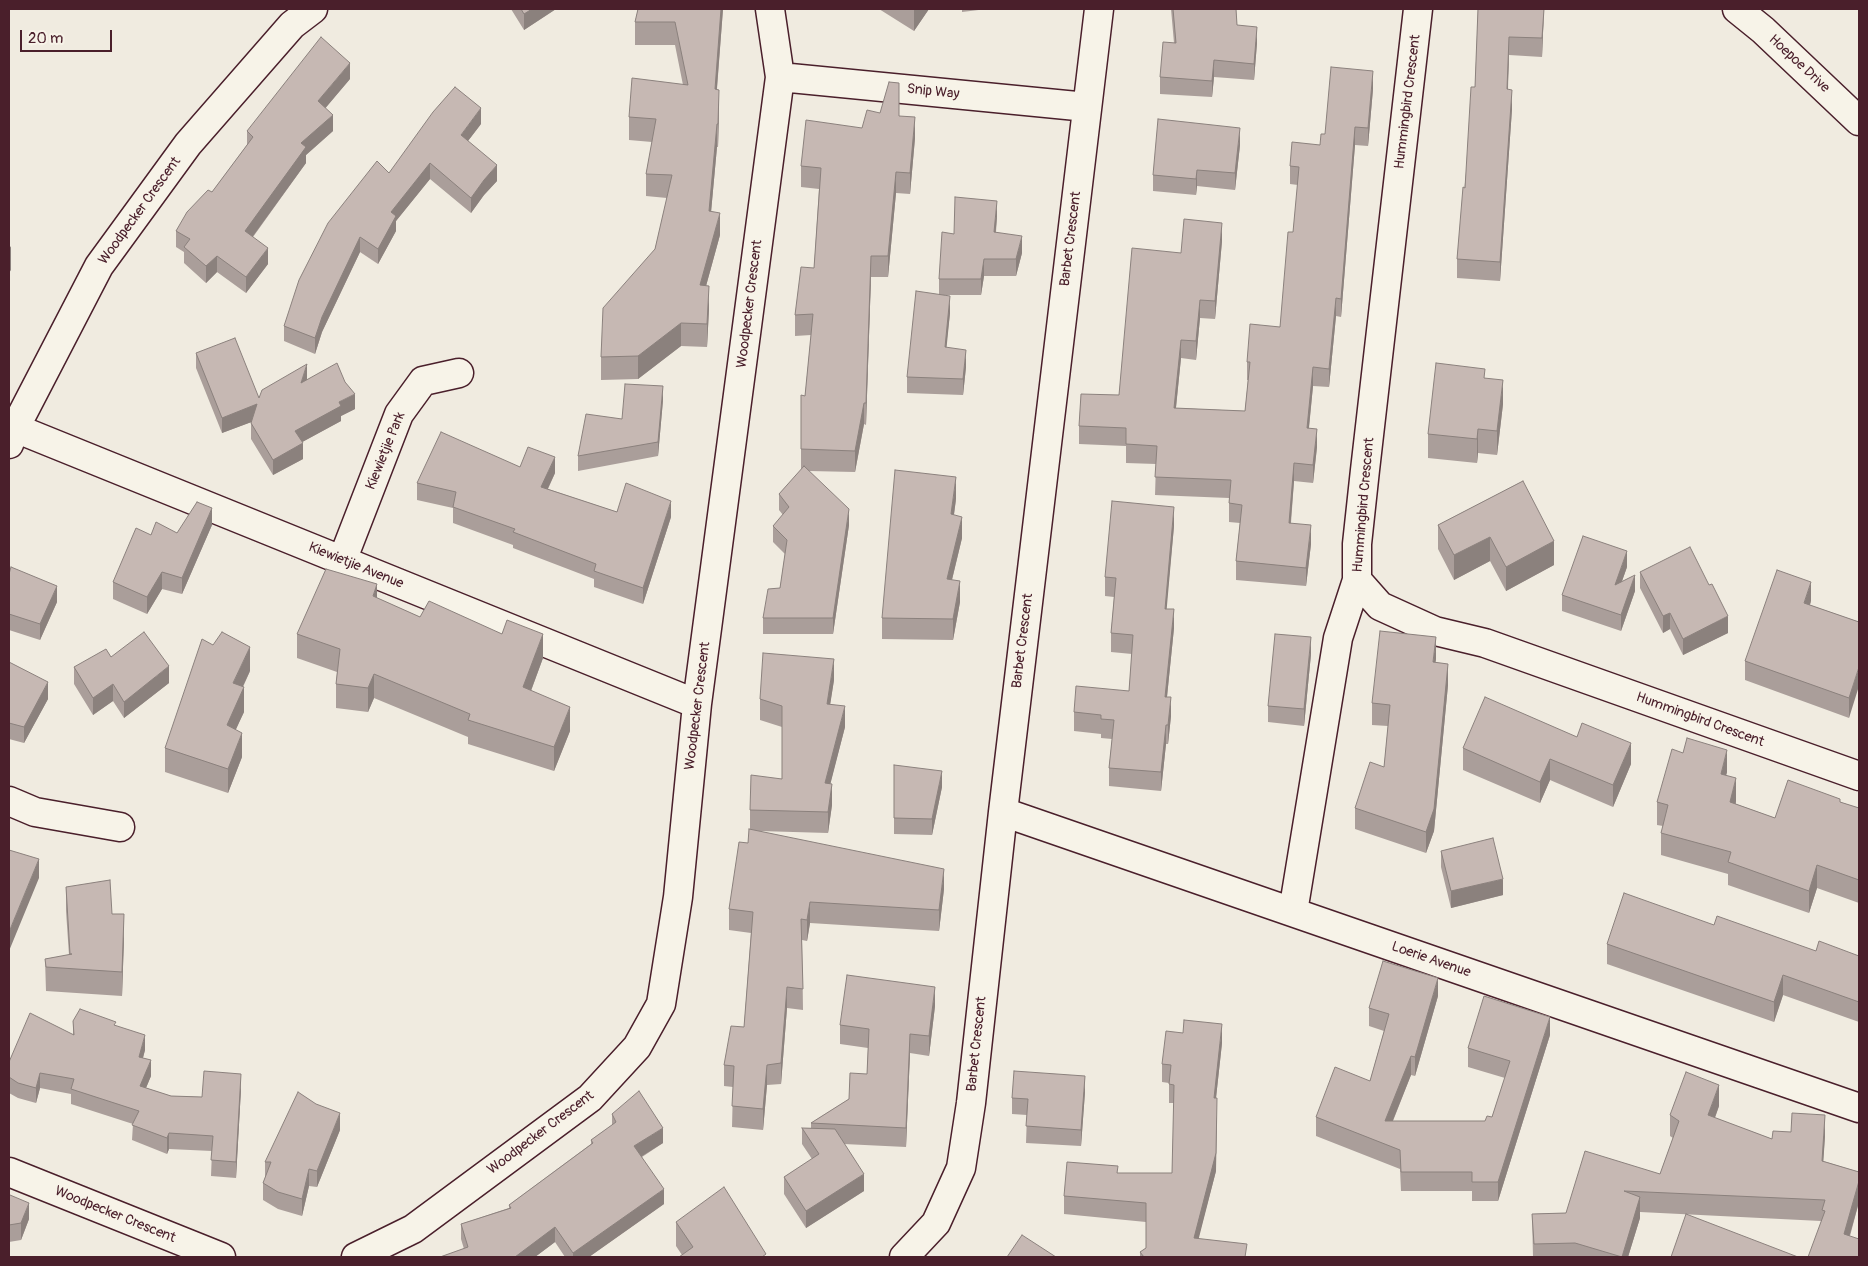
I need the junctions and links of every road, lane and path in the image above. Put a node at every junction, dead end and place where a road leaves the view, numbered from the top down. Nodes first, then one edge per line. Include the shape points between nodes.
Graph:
1 (313, 9) edge
2 (770, 9) edge
3 (1099, 9) edge
4 (1418, 9) edge
5 (1737, 9) edge
6 (780, 77) junction
7 (1087, 107) junction
8 (1859, 121) edge
9 (459, 373) dead end
10 (12, 436) edge
11 (342, 561) junction
12 (1357, 580) junction
13 (697, 704) junction
14 (1859, 776) edge
15 (9, 801) edge
16 (1003, 812) junction
17 (120, 827) dead end
18 (1292, 912) junction
19 (1859, 1108) edge
20 (9, 1172) edge
21 (221, 1257) edge
22 (356, 1257) edge
23 (904, 1257) edge

1 - 10 street, Woodpecker Crescent via 292,25 188,144 99,266
2 - 6 street, Woodpecker Crescent
3 - 7 street, Barbet Crescent
4 - 12 street, Hummingbird Crescent via 1357,544
5 - 8 street, Hoepoe Drive
6 - 7 street, Snip Way
6 - 13 street, Woodpecker Crescent
7 - 16 street, Barbet Crescent
9 - 11 street, Kiewietjie Park via 423,381 399,414
10 - 11 street, Kiewietjie Avenue
11 - 13 street, Kiewietjie Avenue
12 - 14 street, Hummingbird Crescent via 1380,606 1435,631 1485,643
12 - 18 street via 1338,638
13 - 22 street, Woodpecker Crescent via 678,898 661,1004 638,1048 590,1098 414,1229
15 - 17 street via 35,812
16 - 18 street, Loerie Avenue
16 - 23 street, Barbet Crescent via 961,1168 936,1223
18 - 19 street, Loerie Avenue
20 - 21 street, Woodpecker Crescent

